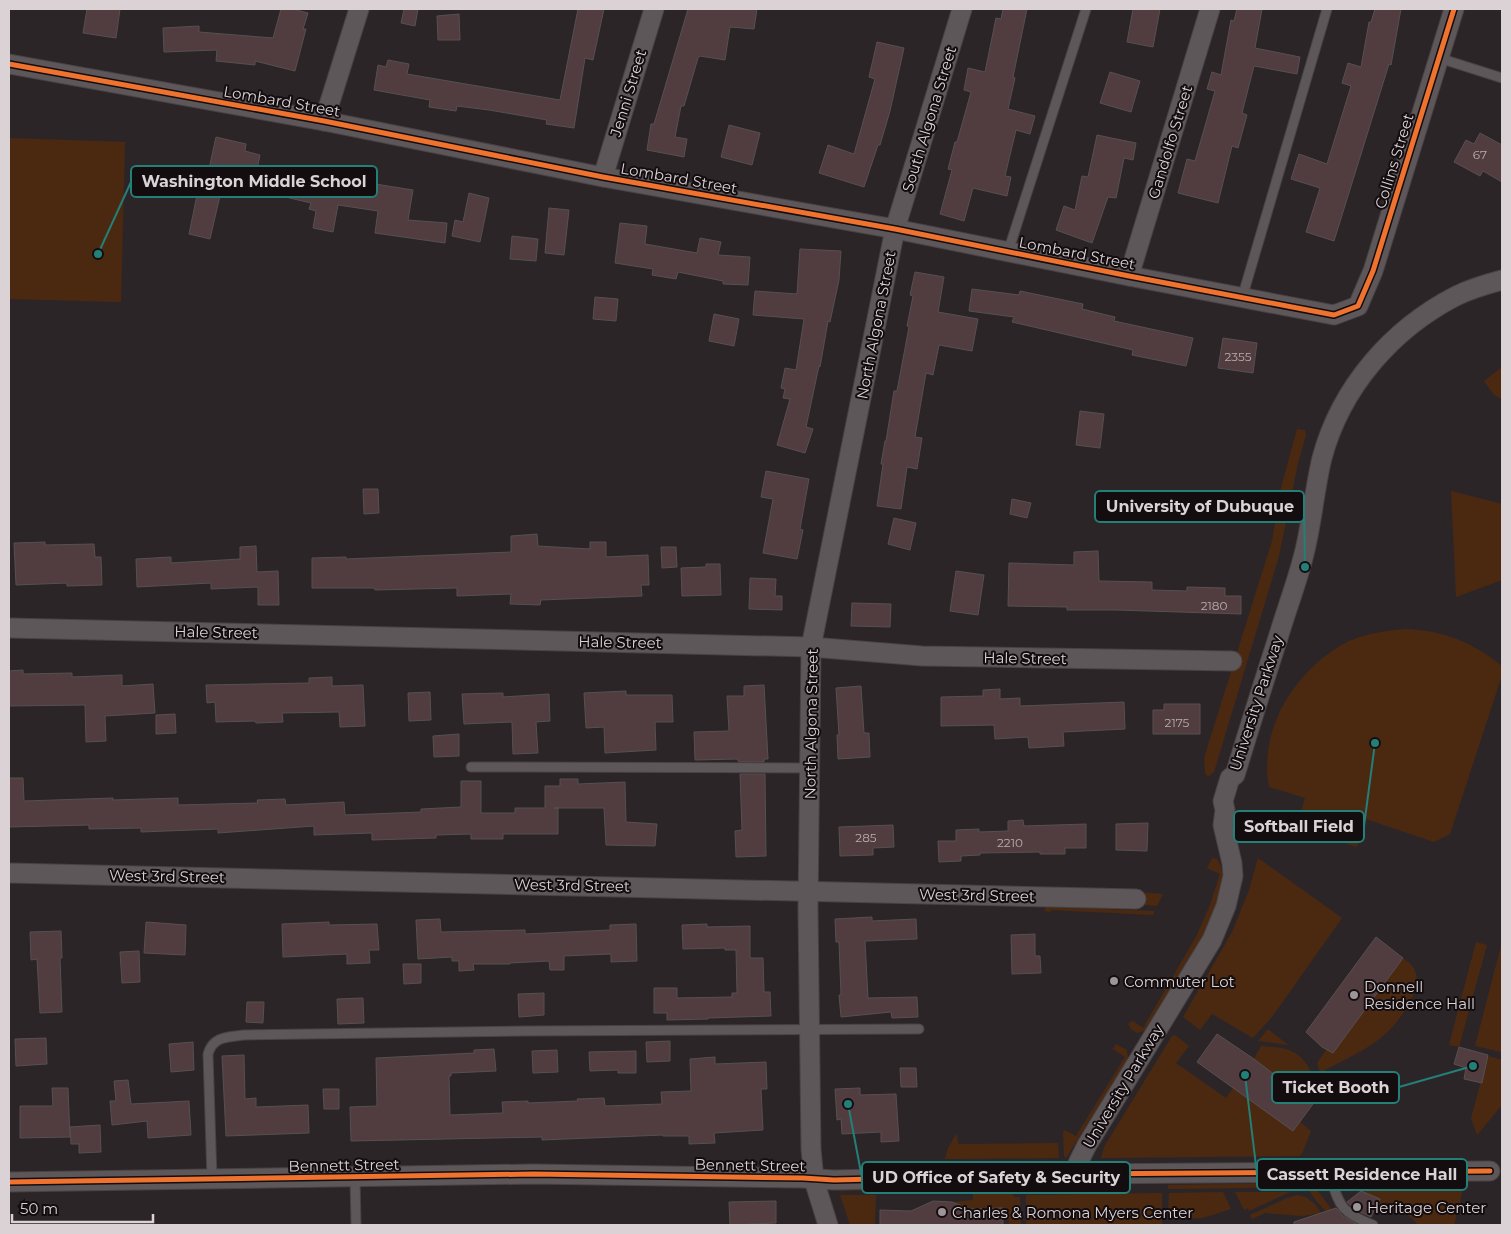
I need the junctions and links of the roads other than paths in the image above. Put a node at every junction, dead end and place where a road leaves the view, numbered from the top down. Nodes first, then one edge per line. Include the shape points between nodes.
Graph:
1 (359, 9) edge
2 (654, 9) edge
3 (962, 9) edge
4 (1086, 9) edge
5 (1210, 9) edge
6 (1327, 9) edge
7 (1454, 9) edge
8 (1439, 58) junction
9 (9, 64) edge
10 (1502, 78) edge
11 (324, 121) junction
12 (603, 178) junction
13 (895, 229) junction
14 (1008, 252) junction
15 (1129, 276) junction
16 (1502, 280) edge
17 (1242, 298) junction
18 (1344, 311) joint
19 (9, 628) edge
20 (811, 647) junction
21 (1232, 662) dead end
22 (471, 767) dead end
23 (810, 768) junction
24 (9, 873) edge
25 (808, 891) junction
26 (1136, 899) dead end
27 (920, 1029) dead end
28 (809, 1030) junction
29 (1328, 1171) junction
30 (1490, 1171) dead end
31 (1074, 1174) junction
32 (355, 1178) junction
33 (212, 1179) junction
34 (814, 1180) junction
35 (9, 1182) edge
36 (356, 1225) edge
37 (828, 1225) edge
38 (1373, 1225) edge

1 - 11 street
2 - 12 street, Jenni Street
3 - 13 street, South Algona Street
4 - 14 lane
5 - 15 street, Gandolfo Street
6 - 17 lane
7 - 8 street, Collins Street
8 - 10 lane
8 - 18 street, Collins Street via 1373,271 1358,306
9 - 11 street, Lombard Street
11 - 12 street, Lombard Street
12 - 13 street, Lombard Street
13 - 14 street, Lombard Street
13 - 20 street, North Algona Street
14 - 15 street, Lombard Street
15 - 17 street, Lombard Street
16 - 31 street, University Parkway via 1457,295 1396,336 1369,366 1345,402 1328,437 1303,557 1236,775 1238,787 1232,804 1225,810 1223,825 1233,876 1220,922 1078,1161
17 - 18 street, Lombard Street via 1334,315
19 - 20 street, Hale Street
20 - 21 street, Hale Street via 922,656
20 - 23 street, North Algona Street
22 - 23 lane
23 - 25 street, North Algona Street
24 - 25 street, West 3rd Street
25 - 26 street, West 3rd Street
25 - 28 street, North Algona Street
27 - 28 lane
28 - 33 lane via 228,1037 214,1043 208,1054
28 - 34 street, North Algona Street
29 - 30 street, Bennett Street
29 - 31 street, Bennett Street
29 - 38 lane via 1344,1209 1352,1217
31 - 34 street, Bennett Street
32 - 33 street, Bennett Street
32 - 34 street, Bennett Street via 533,1174
32 - 36 lane
33 - 35 street, Bennett Street
34 - 37 street, North Algona Street

